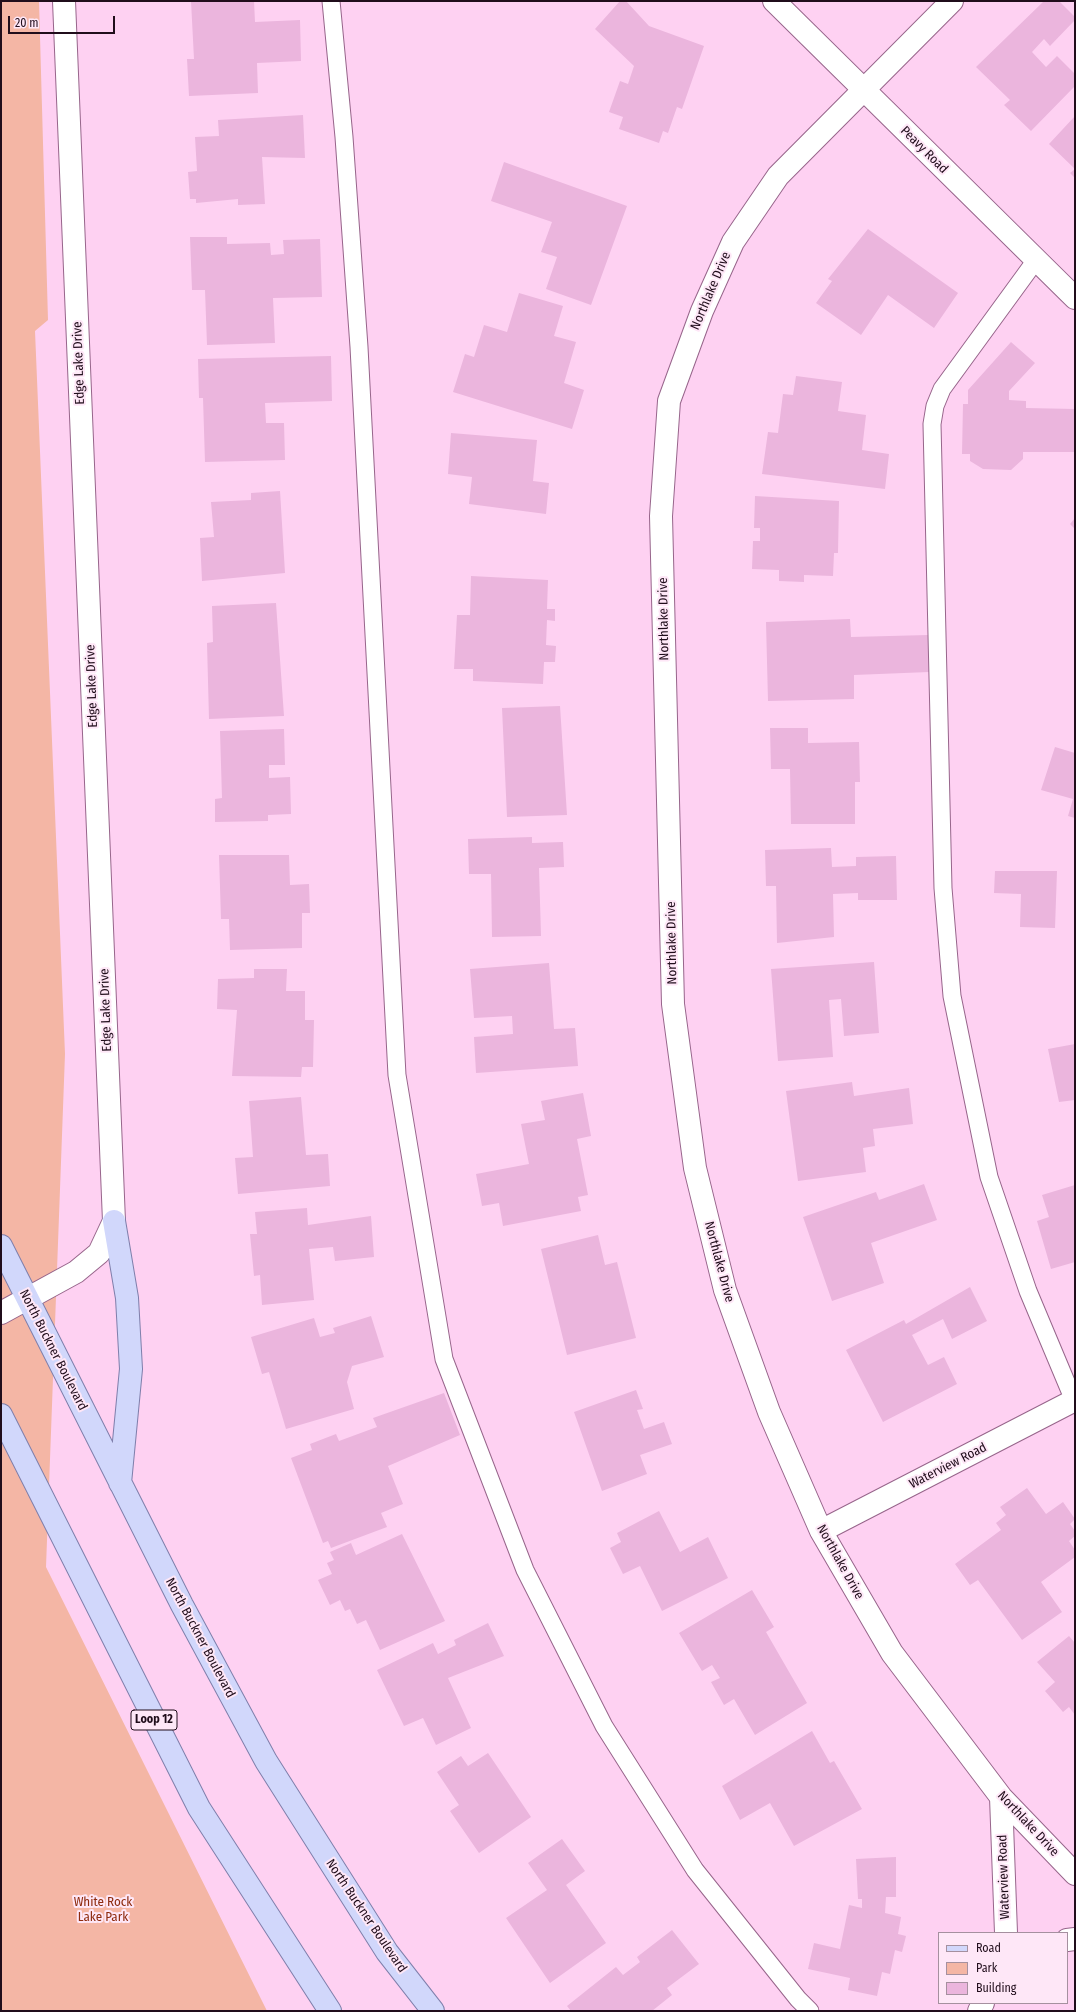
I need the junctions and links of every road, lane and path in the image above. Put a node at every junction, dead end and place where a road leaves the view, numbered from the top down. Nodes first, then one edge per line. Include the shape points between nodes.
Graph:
1 (64, 1) edge
2 (330, 1) edge
3 (774, 1) edge
4 (952, 1) edge
5 (864, 90) junction
6 (1036, 260) junction
7 (1075, 298) edge
8 (114, 1221) junction
9 (1, 1246) edge
10 (27, 1300) junction
11 (1, 1313) edge
12 (1075, 1401) edge
13 (1, 1415) edge
14 (120, 1483) junction
15 (821, 1531) junction
16 (1002, 1797) junction
17 (1075, 1874) edge
18 (1006, 1932) edge
19 (330, 2011) edge
20 (433, 2011) edge
21 (810, 2011) edge

1 - 8 street, Edge Lake Drive
2 - 21 lane via 344,137 359,347 397,1075 444,1359 526,1570 604,1726 694,1870
3 - 5 street, Peavy Road
4 - 5 street, Northlake Drive
5 - 6 street, Peavy Road
5 - 15 street, Northlake Drive via 778,176 733,242 702,311 669,401 661,516 673,1004 694,1168 725,1290 769,1412
6 - 7 street, Peavy Road
6 - 12 lane via 942,389 935,406 932,424 943,888 952,996 989,1177 1028,1291
8 - 10 street, Edge Lake Drive via 99,1253 76,1272
8 - 14 main road via 127,1298 131,1369
9 - 10 main road, North Buckner Boulevard
10 - 11 street, Edge Lake Drive
10 - 14 main road, North Buckner Boulevard
12 - 15 street, Waterview Road
13 - 19 main road, Loop 12 via 199,1808
14 - 20 main road, North Buckner Boulevard via 266,1762 387,1952
15 - 16 street, Northlake Drive via 892,1653
16 - 17 street, Northlake Drive
16 - 18 street, Waterview Road

